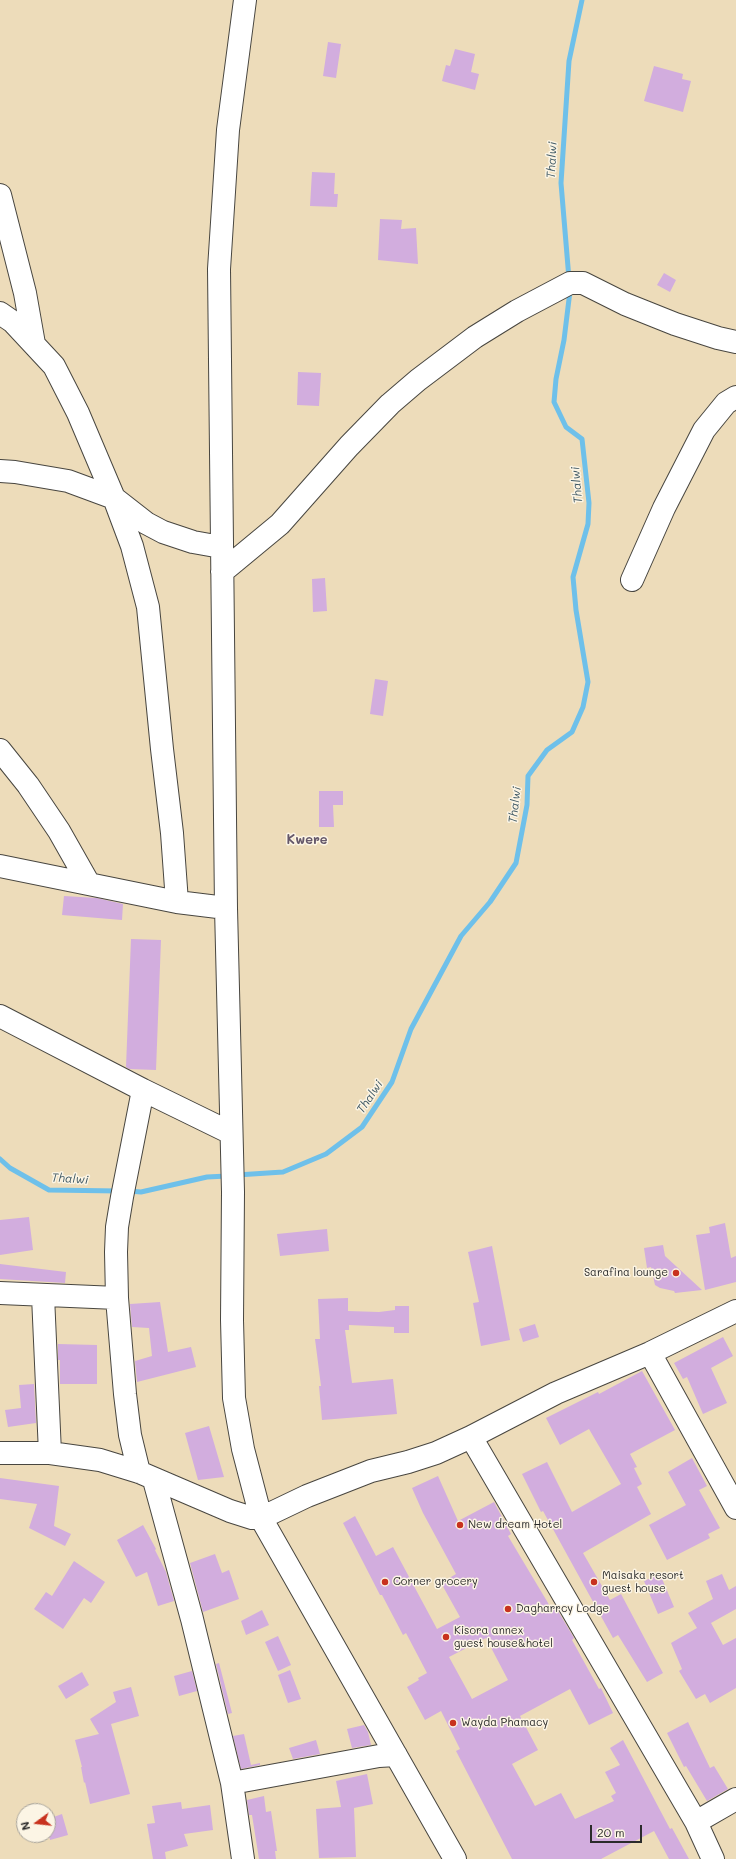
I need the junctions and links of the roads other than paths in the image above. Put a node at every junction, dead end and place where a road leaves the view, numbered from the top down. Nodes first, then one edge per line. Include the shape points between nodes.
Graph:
1 (245, 0) edge
2 (0, 195) edge
3 (0, 313) edge
4 (736, 342) edge
5 (34, 344) junction
6 (736, 397) edge
7 (0, 472) edge
8 (114, 498) junction
9 (221, 547) junction
10 (222, 572) junction
11 (632, 580) dead end
12 (0, 750) edge
13 (0, 866) edge
14 (89, 884) junction
15 (177, 902) junction
16 (226, 908) junction
17 (0, 1016) edge
18 (143, 1090) junction
19 (231, 1133) junction
20 (0, 1293) edge
21 (43, 1296) junction
22 (117, 1298) junction
23 (736, 1312) edge
24 (650, 1353) junction
25 (471, 1437) junction
26 (0, 1453) edge
27 (50, 1453) junction
28 (146, 1476) junction
29 (736, 1508) edge
30 (261, 1518) junction
31 (396, 1755) junction
32 (232, 1782) junction
33 (736, 1799) edge
34 (696, 1822) junction
35 (243, 1859) edge
36 (455, 1859) edge
37 (714, 1859) edge

1 - 9 street via 228,130 219,269
2 - 5 street
3 - 5 street via 13,322
4 - 10 street via 674,324 583,283 570,283 475,337 418,380 390,404 349,446 280,524
5 - 8 street via 54,366 78,413
6 - 11 street via 726,403 704,430 664,508
7 - 8 street via 68,481
8 - 9 street via 146,523 163,532 193,542
8 - 15 street via 132,546 148,607
9 - 10 street
10 - 16 street
12 - 14 street via 28,785 59,831
13 - 14 street
14 - 15 street
15 - 16 street
16 - 19 street
17 - 18 street
18 - 19 street
18 - 22 street via 117,1227
19 - 30 street via 234,1398 243,1449
20 - 21 street
21 - 22 street
21 - 27 street
22 - 28 street via 130,1435
23 - 24 street
24 - 25 street via 556,1393
24 - 29 street
25 - 30 street via 423,1458 371,1471 306,1496
25 - 34 street
26 - 27 street
27 - 28 street via 100,1460
28 - 30 street via 230,1511
28 - 32 street via 192,1619
30 - 31 street
31 - 32 street
31 - 36 street
32 - 35 street
33 - 34 street
34 - 37 street

